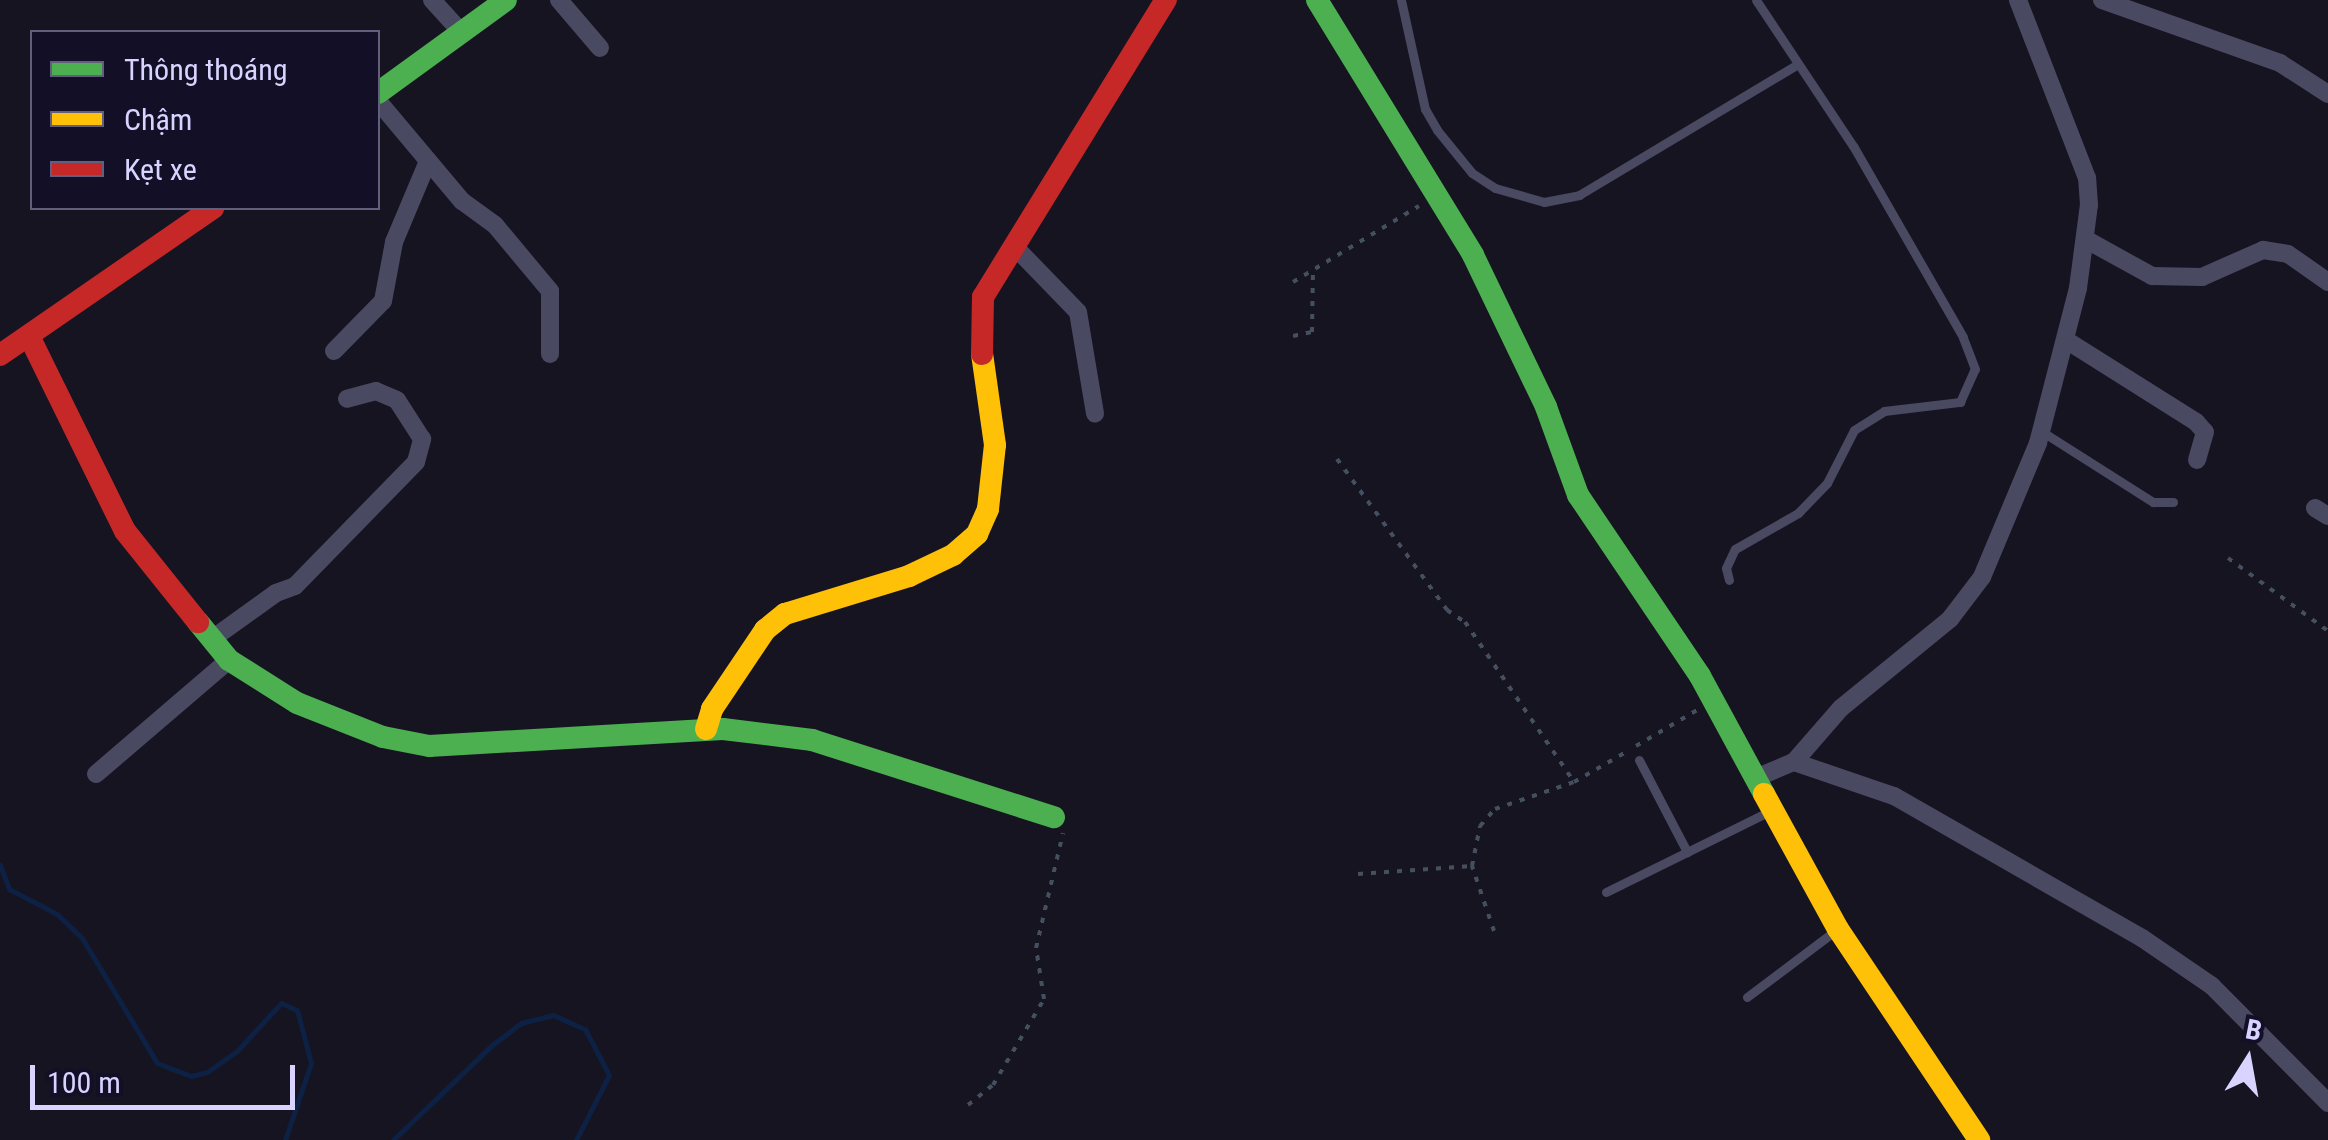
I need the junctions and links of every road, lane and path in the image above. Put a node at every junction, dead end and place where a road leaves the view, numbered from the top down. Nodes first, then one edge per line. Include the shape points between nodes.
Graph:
1 (432, 0) edge
2 (506, 0) edge
3 (559, 0) edge
4 (1166, 0) edge
5 (1316, 0) edge
6 (1401, 0) edge
7 (1756, 0) edge
8 (2018, 0) edge
9 (2102, 0) edge
10 (462, 34) junction
11 (600, 48) dead end
12 (1796, 65) junction
13 (2328, 94) edge
14 (380, 96) edge
15 (380, 100) edge
16 (428, 161) junction
17 (1436, 196) junction
18 (210, 210) edge
19 (2085, 238) junction
20 (1013, 245) junction
21 (1313, 268) junction
22 (1293, 282) dead end
23 (2328, 282) edge
24 (28, 336) junction
25 (1293, 336) dead end
26 (2066, 340) junction
27 (334, 351) dead end
28 (550, 354) dead end
29 (0, 355) edge
30 (347, 399) dead end
31 (1095, 414) dead end
32 (2042, 431) junction
33 (1337, 459) dead end
34 (2197, 460) dead end
35 (2173, 502) dead end
36 (2228, 558) dead end
37 (1730, 580) dead end
38 (2328, 631) edge
39 (212, 639) junction
40 (229, 660) junction
41 (1714, 700) junction
42 (706, 729) junction
43 (1639, 760) dead end
44 (1794, 762) junction
45 (96, 774) dead end
46 (1758, 777) junction
47 (1574, 782) junction
48 (1776, 808) junction
49 (1054, 817) joint
50 (1687, 852) junction
51 (1472, 866) junction
52 (1358, 874) dead end
53 (1606, 892) dead end
54 (1838, 929) junction
55 (1494, 931) dead end
56 (1747, 997) dead end
57 (2328, 1103) edge
58 (968, 1105) dead end
59 (1977, 1140) edge

1 - 10 street
2 - 10 street
3 - 11 street
4 - 20 street
5 - 17 street
6 - 12 lane via 1425,109 1437,130 1472,173 1495,188 1544,202 1579,195
7 - 12 lane
8 - 19 street via 2087,178
9 - 13 street via 2280,64
10 - 14 street
12 - 37 lane via 1853,146 1963,337 1975,370 1960,402 1884,411 1854,430 1827,483 1798,513 1735,549 1726,568
15 - 16 street
16 - 27 street via 394,242 382,300
16 - 28 street via 550,291
17 - 21 path
17 - 41 street via 1473,255 1546,407 1578,495
18 - 24 street
19 - 23 street via 2152,276 2202,278 2262,250 2288,254
19 - 26 street
20 - 31 street via 1078,312
20 - 42 street via 983,297 982,354 995,444 988,508 977,534 953,555 909,576 784,614 755,646
21 - 22 path
21 - 25 path via 1312,332
24 - 29 street
24 - 39 street via 125,531
26 - 32 street
26 - 34 street via 2196,422 2205,432
30 - 39 street via 376,391 397,400 422,439 416,462 295,586
32 - 35 lane via 2153,502
32 - 44 street via 1982,577 1950,620 1841,708
33 - 47 path via 1447,610 1465,622
36 - 38 path
39 - 40 street
40 - 42 street via 297,703 382,737 428,746
40 - 45 street
41 - 46 street
41 - 47 path
42 - 49 street via 812,740
43 - 50 lane
44 - 46 street
44 - 57 street via 1894,796 2142,938 2212,986
46 - 48 street
47 - 51 path via 1495,808 1480,826
48 - 50 lane
48 - 54 street
49 - 58 path via 1066,836 1036,948 1044,999 993,1085
50 - 53 lane
51 - 52 path
51 - 55 path
54 - 56 lane
54 - 59 street

